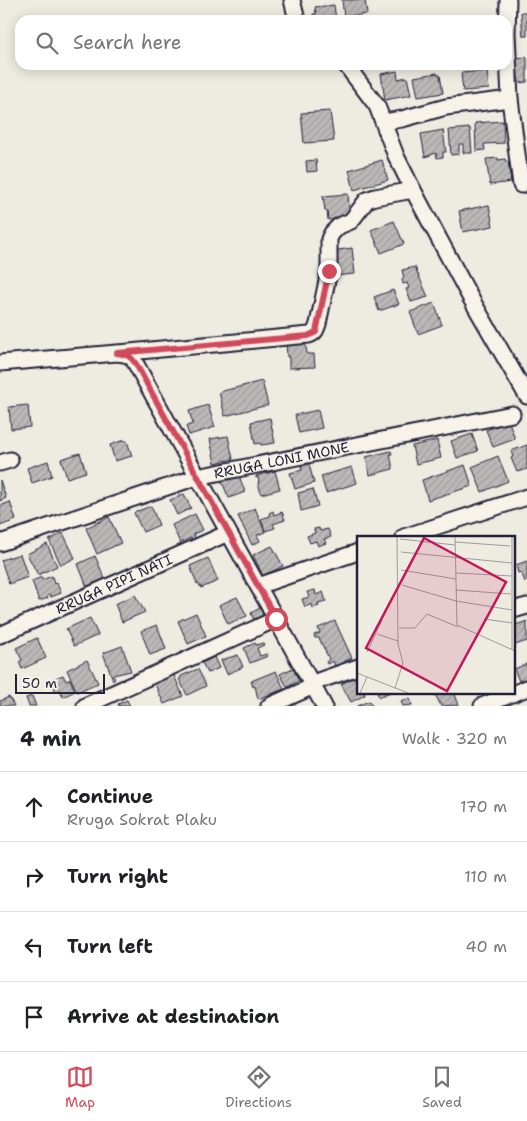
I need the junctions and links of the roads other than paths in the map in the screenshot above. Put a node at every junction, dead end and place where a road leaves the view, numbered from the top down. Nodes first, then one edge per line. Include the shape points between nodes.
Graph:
1 (292, 0) edge
2 (508, 0) edge
3 (295, 15) edge
4 (508, 15) edge
5 (350, 70) edge
6 (509, 70) edge
7 (510, 99) junction
8 (384, 122) junction
9 (521, 185) dead end
10 (412, 190) junction
11 (117, 353) junction
12 (0, 363) edge
13 (527, 396) edge
14 (512, 414) dead end
15 (197, 476) junction
16 (527, 497) edge
17 (228, 533) junction
18 (407, 536) edge
19 (0, 543) edge
20 (357, 552) edge
21 (258, 586) junction
22 (527, 606) edge
23 (514, 610) edge
24 (276, 619) junction
25 (0, 635) edge
26 (357, 666) edge
27 (313, 685) junction
28 (527, 688) edge
29 (514, 693) edge
30 (512, 694) edge
31 (85, 706) edge
32 (269, 706) edge
33 (324, 706) edge
34 (482, 706) edge

1 - 3 street
2 - 4 street
5 - 8 street via 377,106
6 - 7 street
7 - 8 street via 446,107
7 - 9 street
8 - 10 street
10 - 11 street via 367,200 351,221 332,233 329,239 329,271 313,334
10 - 13 street
11 - 12 street
11 - 15 street via 132,357
14 - 15 street, RRUGA LONI MONE
15 - 17 street
15 - 19 street, RRUGA LONI MONE
16 - 18 street
17 - 21 street
17 - 25 street, RRUGA PIPI NATI
20 - 21 street
21 - 24 street
22 - 23 street
24 - 27 street
24 - 31 street
26 - 27 street
27 - 32 street
27 - 33 street
28 - 29 street
30 - 34 street

